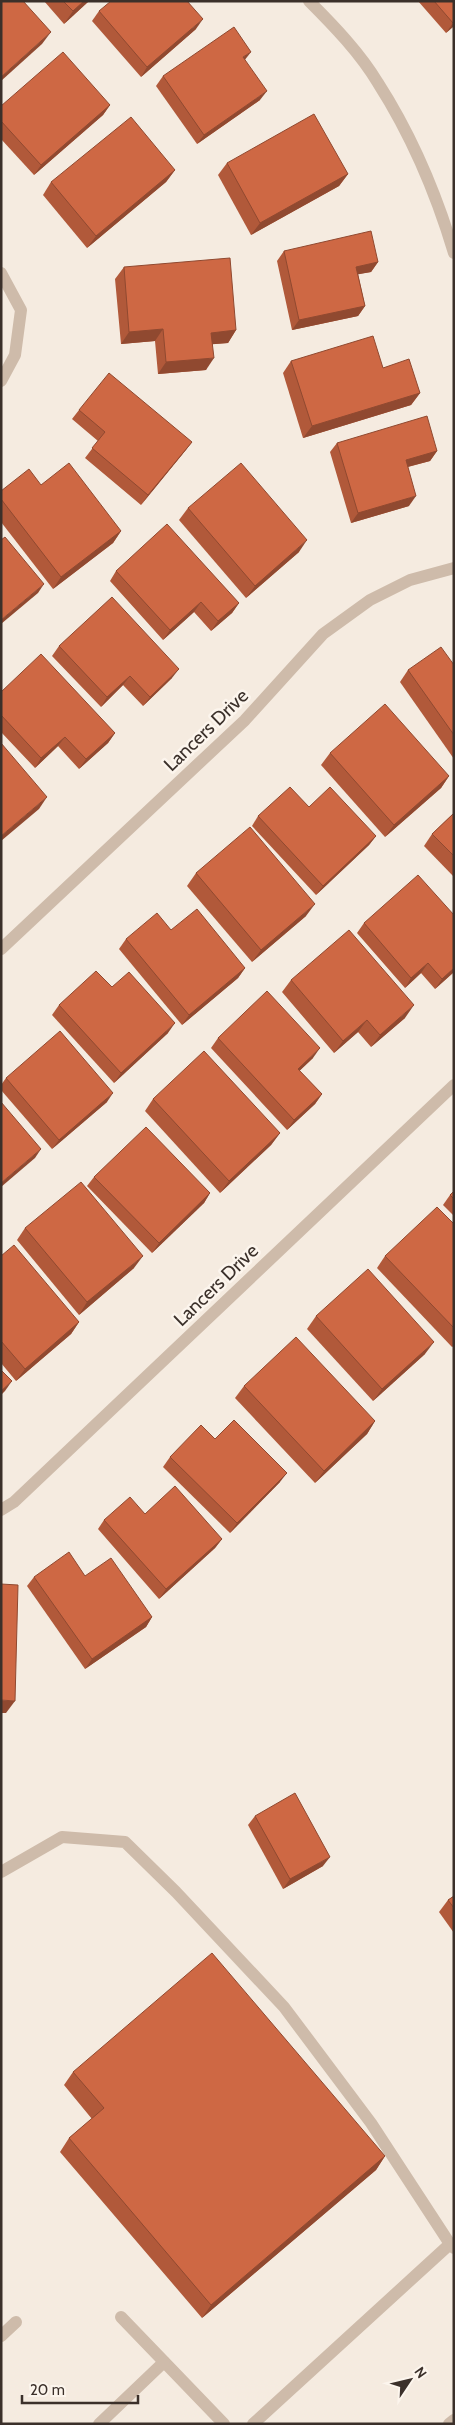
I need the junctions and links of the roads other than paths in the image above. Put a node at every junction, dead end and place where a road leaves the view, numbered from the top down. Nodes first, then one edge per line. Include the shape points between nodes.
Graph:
1 (309, 1) edge
2 (454, 253) edge
3 (1, 272) edge
4 (1, 381) edge
5 (454, 568) edge
6 (1, 949) edge
7 (454, 1085) edge
8 (1, 1510) edge
9 (1, 1872) edge
10 (452, 2246) edge
11 (121, 2317) dead end
12 (16, 2322) dead end
13 (1, 2336) edge
14 (164, 2362) junction
15 (454, 2420) edge
16 (99, 2424) edge
17 (224, 2424) edge
18 (253, 2424) edge
19 (449, 2424) edge

1 - 2 street via 334,26 378,82 418,154
3 - 4 street via 21,310 15,355
5 - 6 street, Lancers Drive via 410,580 370,600 323,634 245,720
7 - 8 street, Lancers Drive via 14,1502
9 - 10 street via 62,1837 125,1842 284,2007 371,2123
10 - 18 street
11 - 14 street
12 - 13 street
14 - 16 street
14 - 17 street
15 - 19 street

